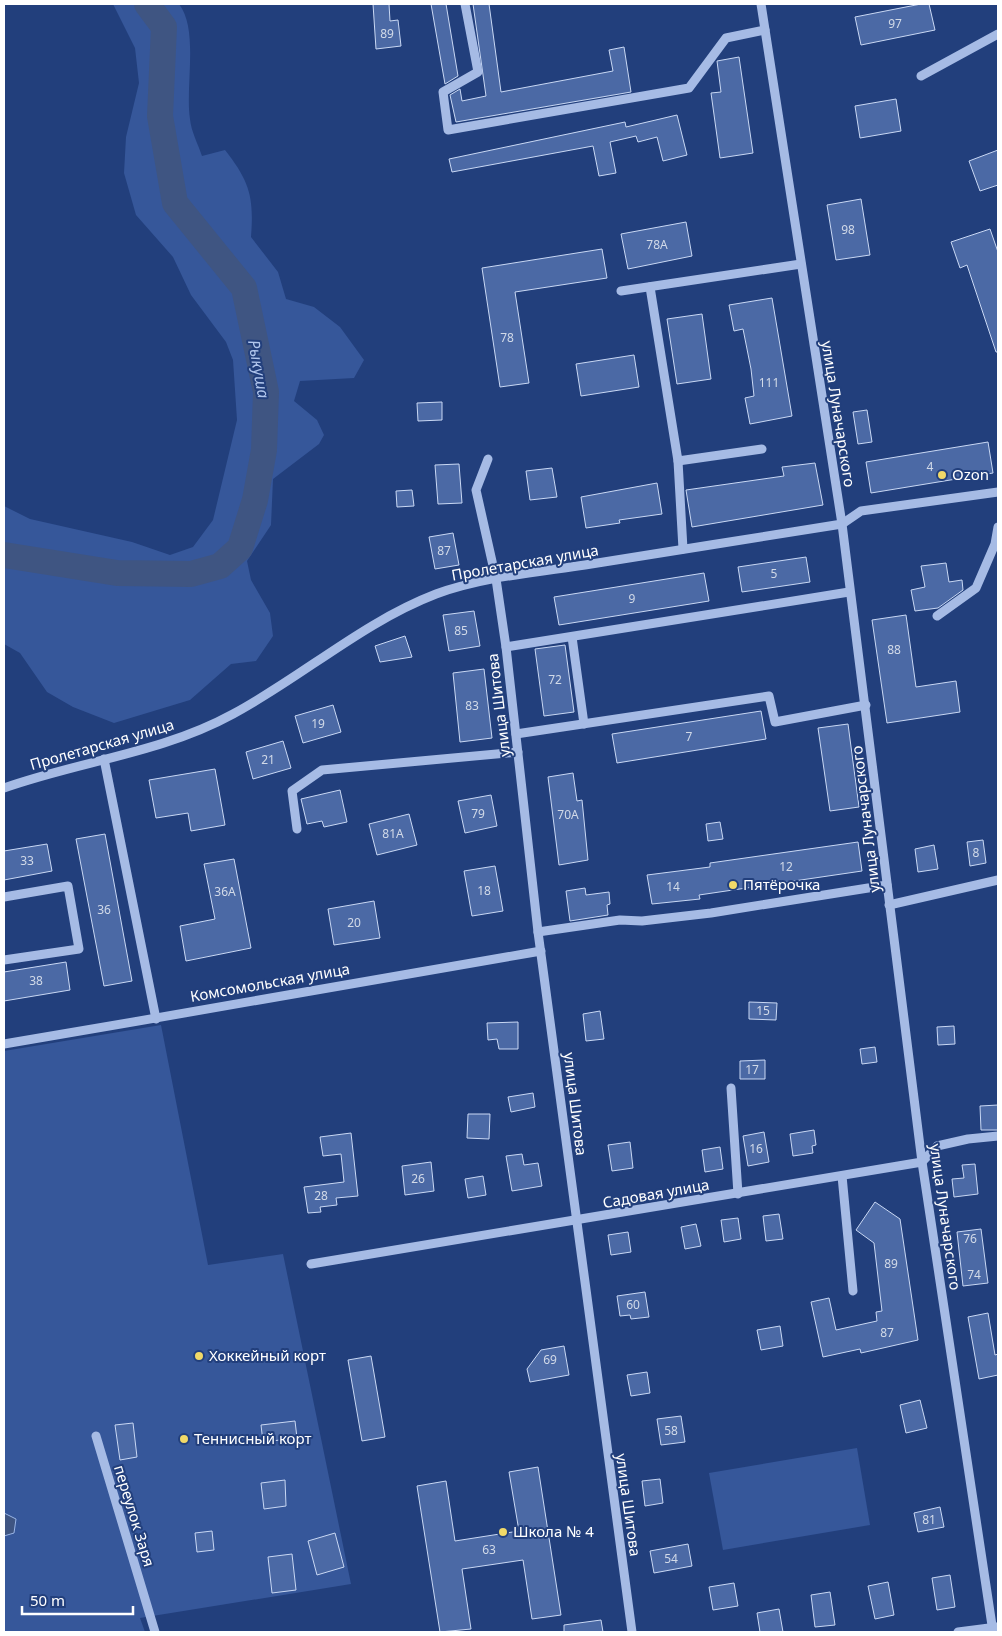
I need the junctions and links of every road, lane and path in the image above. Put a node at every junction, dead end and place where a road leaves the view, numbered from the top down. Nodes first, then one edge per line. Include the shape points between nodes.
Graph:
1 (465, 4) edge
2 (761, 4) edge
3 (765, 30) junction
4 (998, 34) edge
5 (921, 76) dead end
6 (801, 264) junction
7 (650, 286) junction
8 (621, 291) dead end
9 (762, 449) dead end
10 (488, 459) dead end
11 (678, 461) junction
12 (998, 492) edge
13 (842, 524) junction
14 (998, 527) edge
15 (682, 549) junction
16 (496, 579) junction
17 (849, 592) junction
18 (937, 616) dead end
19 (572, 637) junction
20 (506, 647) junction
21 (866, 705) junction
22 (584, 724) junction
23 (516, 734) junction
24 (518, 752) junction
25 (104, 759) junction
26 (4, 788) edge
27 (297, 830) dead end
28 (998, 880) edge
29 (887, 886) junction
30 (4, 897) edge
31 (889, 905) junction
32 (538, 932) junction
33 (541, 951) junction
34 (4, 960) edge
35 (156, 1019) junction
36 (4, 1044) edge
37 (731, 1088) dead end
38 (998, 1136) edge
39 (922, 1162) junction
40 (842, 1176) junction
41 (738, 1194) junction
42 (576, 1221) junction
43 (311, 1264) dead end
44 (853, 1292) dead end
45 (96, 1436) dead end
46 (995, 1629) edge
47 (155, 1632) edge
48 (632, 1632) edge
49 (958, 1632) edge

1 - 3 street via 478,72 443,92 448,130 689,88 726,38
2 - 3 street, улица Луначарского
3 - 6 street, улица Луначарского
4 - 5 street
6 - 7 street
6 - 13 street, улица Луначарского
7 - 8 street
7 - 11 street
9 - 11 street
10 - 16 street, улица Шитова via 476,490
11 - 15 street
12 - 13 street, Пролетарская улица via 861,511
13 - 15 street, Пролетарская улица
13 - 17 street, улица Луначарского
14 - 18 street via 995,544 976,588
15 - 16 street, Пролетарская улица
16 - 20 street, улица Шитова
16 - 25 street, Пролетарская улица via 437,593 378,622 232,715 168,743
17 - 19 street
17 - 21 street, улица Луначарского
19 - 20 street
19 - 22 street
20 - 23 street, улица Шитова
21 - 22 street via 775,722 770,696
21 - 29 street, улица Луначарского
22 - 23 street
23 - 24 street, улица Шитова
24 - 27 street via 322,770 292,791
24 - 32 street, улица Шитова
25 - 26 street, Пролетарская улица
25 - 35 street
28 - 31 street
29 - 31 street, улица Луначарского
29 - 32 street via 711,913 642,921 620,920
30 - 34 street via 68,886 80,949
31 - 39 street, улица Луначарского
32 - 33 street, улица Шитова
33 - 35 street, Комсомольская улица
33 - 42 street, улица Шитова
35 - 36 street, Комсомольская улица
37 - 41 street
38 - 39 street via 937,1146
39 - 40 street, Садовая улица
39 - 46 street, улица Луначарского
40 - 41 street, Садовая улица
40 - 44 street
41 - 42 street, Садовая улица
42 - 43 street, Садовая улица
42 - 48 street, улица Шитова
45 - 47 street, переулок Заря
46 - 49 street

